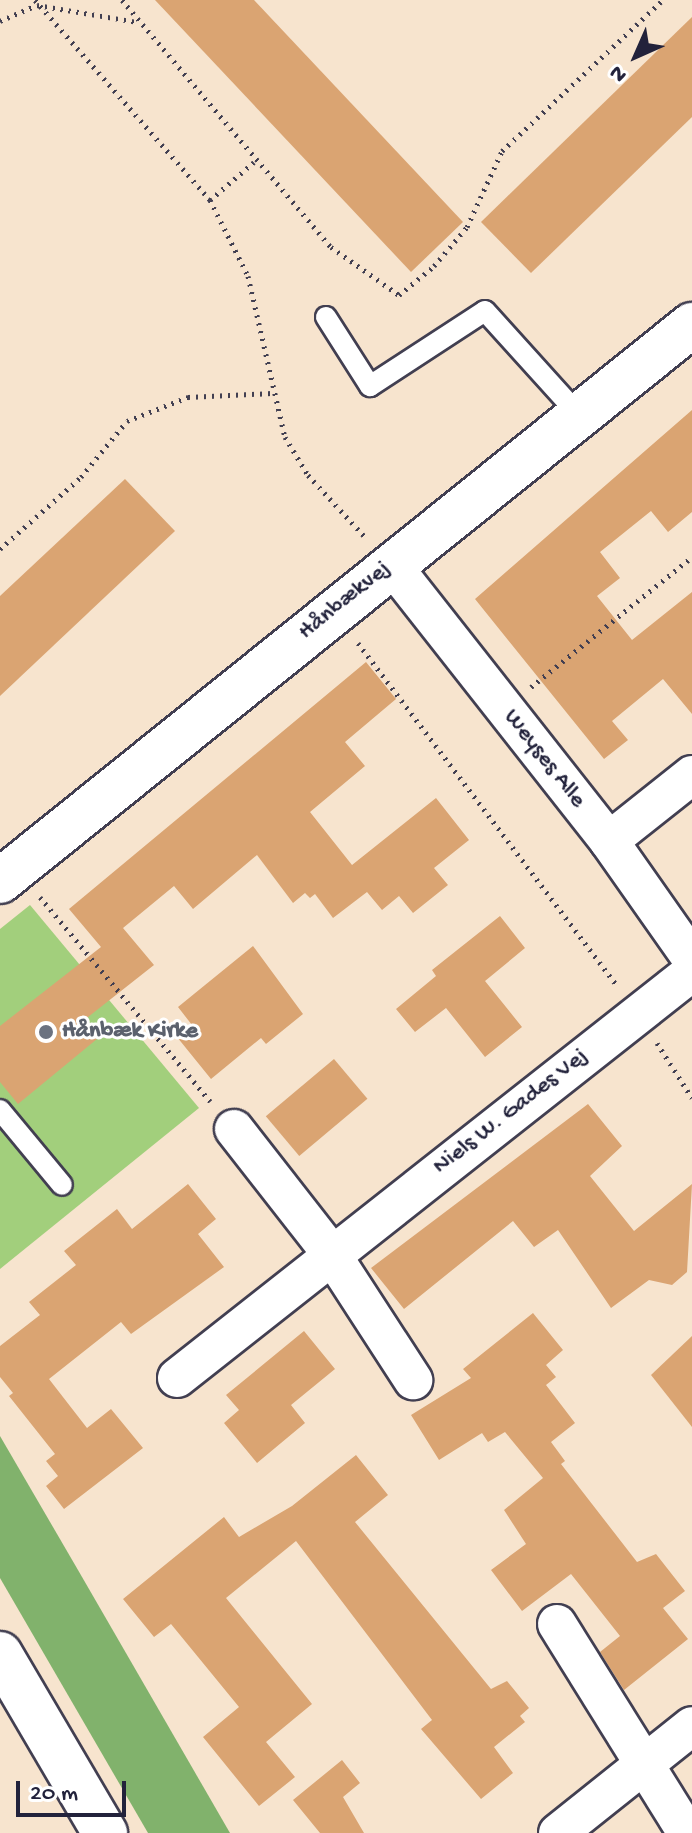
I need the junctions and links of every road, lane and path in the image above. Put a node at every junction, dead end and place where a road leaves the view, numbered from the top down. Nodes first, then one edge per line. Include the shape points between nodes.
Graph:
1 (122, 0) edge
2 (663, 0) edge
3 (36, 3) edge
4 (0, 21) edge
5 (137, 22) junction
6 (254, 162) junction
7 (210, 200) junction
8 (326, 317) dead end
9 (692, 325) edge
10 (272, 393) junction
11 (579, 415) junction
12 (0, 549) edge
13 (692, 557) edge
14 (391, 564) junction
15 (333, 610) junction
16 (504, 709) junction
17 (692, 775) edge
18 (609, 841) junction
19 (8, 874) edge
20 (692, 959) edge
21 (692, 972) edge
22 (637, 1014) junction
23 (692, 1098) edge
24 (0, 1110) edge
25 (234, 1129) joint
26 (62, 1185) dead end
27 (330, 1252) junction
28 (177, 1378) dead end
29 (413, 1380) dead end
30 (557, 1624) dead end
31 (0, 1654) edge
32 (692, 1726) edge
33 (644, 1764) junction
34 (105, 1833) edge
35 (558, 1833) edge
36 (687, 1833) edge

1 - 5 path
2 - 6 path via 502,151 467,227 434,266 399,295 331,247
3 - 4 path
3 - 5 path
3 - 7 path
5 - 6 path
6 - 7 path
7 - 10 path via 248,276
8 - 11 lane via 370,386 485,311
9 - 11 street, Hånbækvej
10 - 12 path via 188,397 127,421 81,477
10 - 14 path via 285,437 308,475
11 - 14 street, Hånbækvej
13 - 16 path
14 - 15 street, Hånbækvej
14 - 16 street, Weyses Alle
15 - 19 street, Hånbækvej
15 - 22 path via 560,904
16 - 18 street, Weyses Alle
17 - 18 street
18 - 20 street, Weyses Alle
19 - 25 path
21 - 22 street, Niels W. Gades Vej
22 - 23 path
22 - 27 street, Niels W. Gades Vej
24 - 26 lane
25 - 27 street
27 - 28 street, Niels W. Gades Vej
27 - 29 street
30 - 33 street
31 - 34 street
32 - 33 street
33 - 35 street
33 - 36 street

